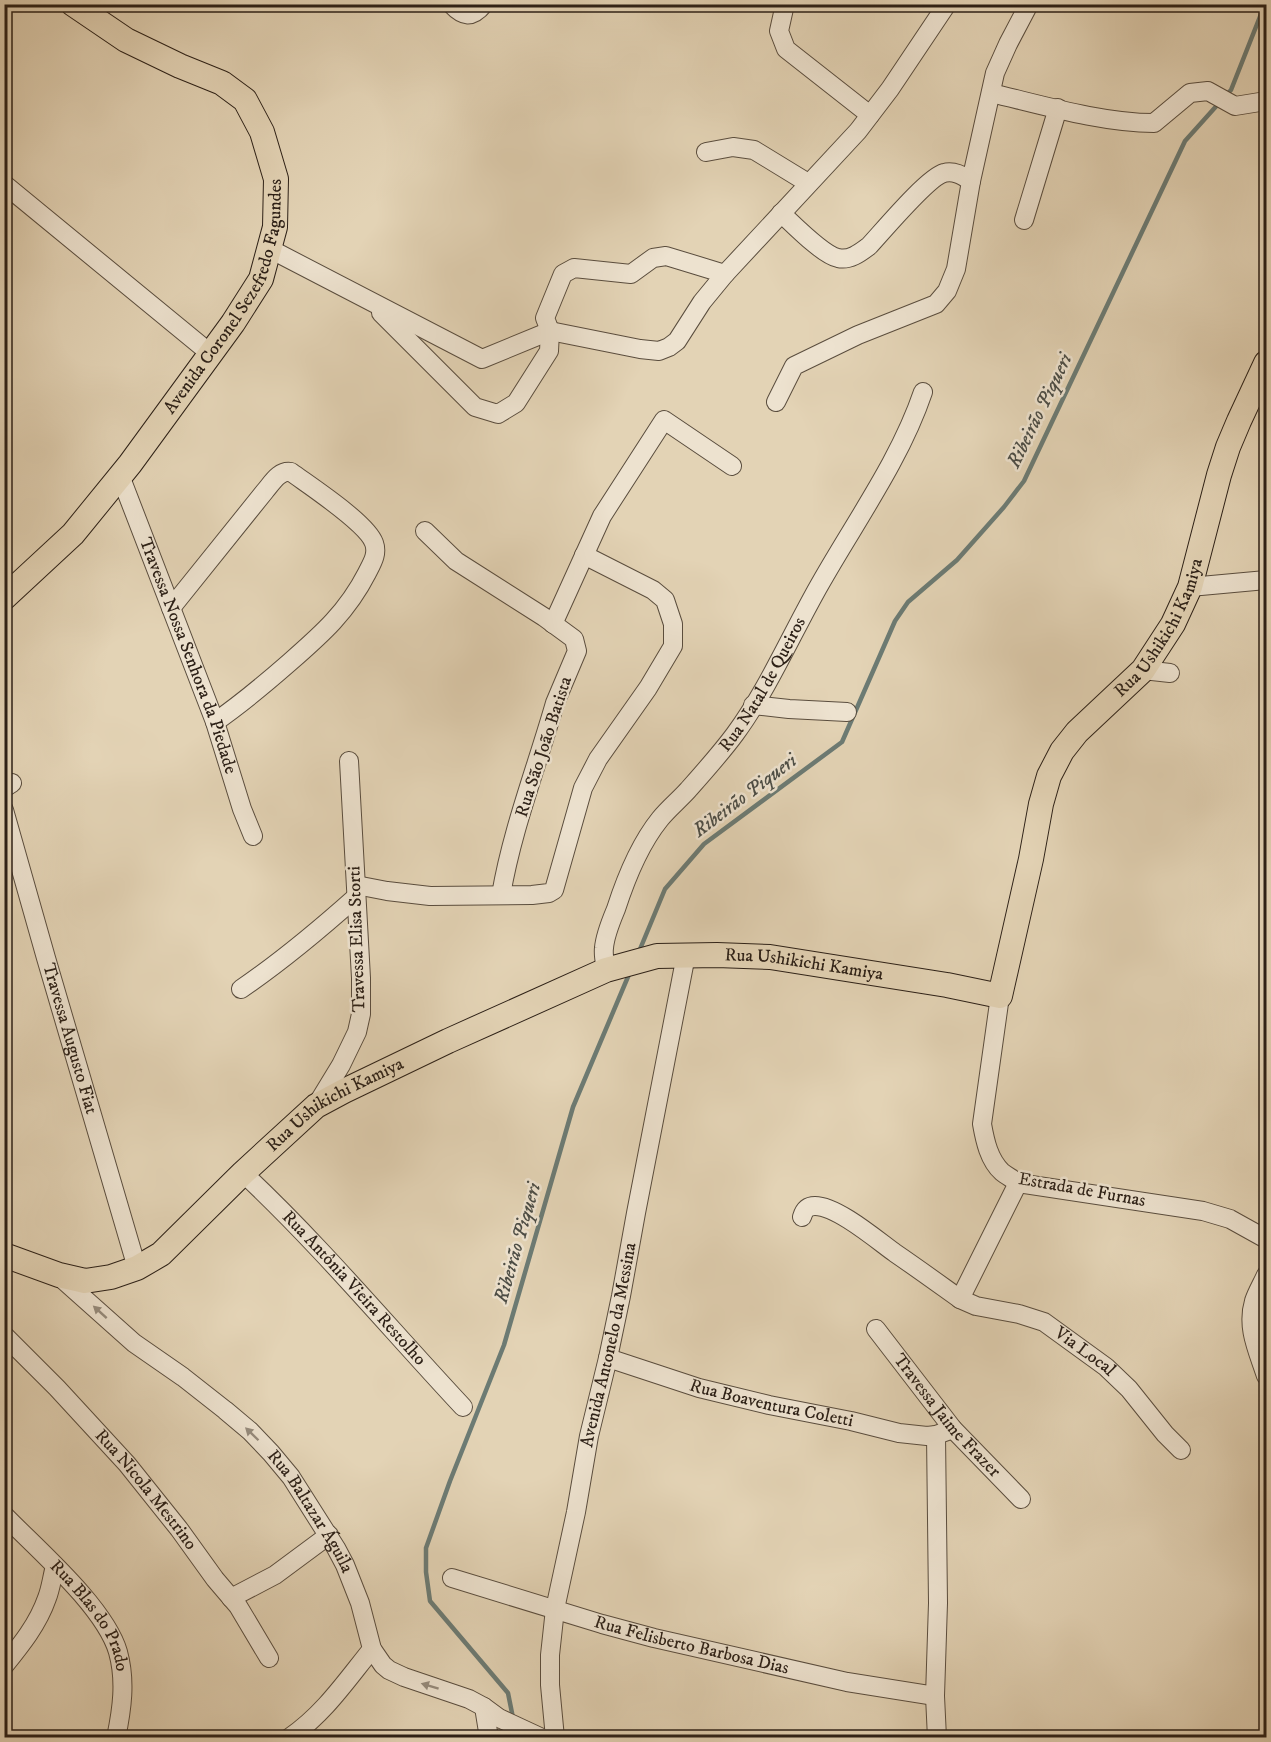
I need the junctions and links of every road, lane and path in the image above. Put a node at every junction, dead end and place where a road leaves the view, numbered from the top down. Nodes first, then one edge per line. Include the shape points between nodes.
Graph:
1 (73, 4) edge
2 (451, 4) edge
3 (484, 4) edge
4 (785, 4) edge
5 (947, 4) edge
6 (1029, 4) edge
7 (991, 93) junction
8 (1266, 101) edge
9 (1058, 108) junction
10 (870, 115) junction
11 (706, 152) dead end
12 (971, 181) junction
13 (808, 183) junction
14 (4, 184) edge
15 (781, 213) junction
16 (1024, 220) dead end
17 (270, 249) junction
18 (725, 274) junction
19 (369, 301) junction
20 (550, 331) junction
21 (211, 354) junction
22 (1266, 363) edge
23 (923, 392) dead end
24 (776, 402) dead end
25 (732, 466) dead end
26 (121, 478) junction
27 (424, 531) dead end
28 (584, 555) junction
29 (1266, 580) edge
30 (1190, 587) junction
31 (4, 598) edge
32 (171, 608) junction
33 (553, 624) junction
34 (1143, 670) junction
35 (1170, 673) dead end
36 (753, 705) junction
37 (847, 712) dead end
38 (215, 722) junction
39 (348, 761) dead end
40 (4, 810) edge
41 (253, 836) dead end
42 (356, 891) junction
43 (501, 895) junction
44 (686, 956) junction
45 (610, 969) junction
46 (241, 989) dead end
47 (1000, 996) junction
48 (316, 1106) junction
49 (243, 1173) junction
50 (1018, 1183) junction
51 (802, 1217) dead end
52 (1266, 1239) edge
53 (4, 1255) edge
54 (136, 1268) junction
55 (59, 1275) junction
56 (1266, 1275) edge
57 (960, 1299) junction
58 (876, 1329) dead end
59 (4, 1335) edge
60 (608, 1358) junction
61 (1266, 1376) edge
62 (462, 1407) dead end
63 (944, 1432) junction
64 (1181, 1450) dead end
65 (1021, 1499) dead end
66 (4, 1515) edge
67 (329, 1535) junction
68 (55, 1566) junction
69 (452, 1578) dead end
70 (231, 1598) junction
71 (555, 1609) junction
72 (372, 1649) junction
73 (269, 1658) dead end
74 (4, 1666) edge
75 (934, 1696) junction
76 (484, 1707) junction
77 (314, 1730) edge
78 (534, 1734) edge
79 (116, 1737) edge
80 (289, 1737) edge
81 (489, 1737) edge
82 (555, 1737) edge
83 (937, 1737) edge

1 - 17 main road, Avenida Coronel Sezefredo Fagundes via 126,40 222,83 245,100 262,132 276,179 275,227
2 - 3 street via 463,15 470,15
4 - 10 street via 779,31 786,49
5 - 10 street
6 - 7 street via 995,74
7 - 9 street
7 - 12 street
8 - 9 street via 1235,106 1208,91 1190,93 1154,123 1112,120
9 - 16 street
10 - 13 street
11 - 13 street via 733,147 754,150
12 - 15 street via 951,172 938,176 869,246 847,258 825,252
12 - 24 street via 956,269 947,291 936,304 794,366
13 - 15 street
14 - 21 street
15 - 18 street
17 - 19 street
17 - 21 main road, Avenida Coronel Sezefredo Fagundes via 261,279
18 - 20 street via 677,341 659,351
18 - 20 street via 666,256 652,258 631,274 574,268 563,274 545,318
19 - 20 street via 482,359
19 - 20 street via 475,407 498,414 516,403 549,351
21 - 26 main road, Avenida Coronel Sezefredo Fagundes
22 - 30 main road, Rua Ushikichi Kamiya via 1228,447
23 - 36 street, Rua Natal de Queiros via 878,487
25 - 28 street via 664,420 602,516
26 - 31 main road, Avenida Coronel Sezefredo Fagundes via 73,534
26 - 32 street, Travessa Nossa Senhora da Piedade
27 - 33 street, Rua São João Batista via 456,561
28 - 33 street
28 - 43 street via 665,600 674,624 673,646 583,788 554,890
29 - 30 street
30 - 34 main road, Rua Ushikichi Kamiya via 1173,624
32 - 38 street, Travessa Nossa Senhora da Piedade
32 - 38 street via 270,485 286,471 353,519 372,538 374,559 360,587 337,618 270,680
33 - 43 street, Rua São João Batista via 574,639 578,651 555,703 506,866
34 - 35 street
34 - 47 main road, Rua Ushikichi Kamiya via 1077,732 1049,776
36 - 37 street
36 - 45 street, Rua Natal de Queiros via 735,734 660,818 636,857 603,950
38 - 41 street, Travessa Nossa Senhora da Piedade
39 - 42 street, Travessa Elisa Storti
40 - 54 street, Travessa Augusto Fiat
42 - 43 street
42 - 46 street via 302,945
42 - 48 street, Travessa Elisa Storti via 361,1014 345,1057
44 - 45 main road, Rua Ushikichi Kamiya via 657,956
44 - 47 main road, Rua Ushikichi Kamiya via 770,957
44 - 60 street, Avenida Antonelo da Messina
45 - 48 main road, Rua Ushikichi Kamiya via 448,1041
47 - 50 street, Estrada de Furnas via 982,1124 992,1158 1002,1172
48 - 49 main road, Rua Ushikichi Kamiya
49 - 54 main road, Rua Ushikichi Kamiya via 161,1254
49 - 62 street, Rua Antônia Vieira Restolho via 385,1320
50 - 52 street, Estrada de Furnas via 1203,1211 1230,1219
50 - 57 street
51 - 57 street, Via Local via 808,1207 814,1206 846,1218
53 - 55 main road, Rua Ushikichi Kamiya
54 - 55 main road, Rua Ushikichi Kamiya via 86,1281
67 -> 55 street, Rua Baltazar Águila via 291,1478 250,1431 134,1343
56 - 61 street via 1255,1300 1251,1325
57 - 64 street, Via Local via 1044,1322 1106,1367
58 - 63 street, Travessa Jaime Frazer
59 - 70 street, Rua Nicola Mestrino via 127,1464
60 - 63 street, Rua Boaventura Coletti via 741,1399 916,1435
60 - 71 street, Avenida Antonelo da Messina
63 - 65 street, Travessa Jaime Frazer
63 - 75 street
66 - 68 street, Rua Blas do Prado
67 - 70 street via 275,1575
67 - 72 street, Rua Baltazar Águila via 357,1593
68 - 74 street via 43,1610
68 - 79 street, Rua Blas do Prado via 103,1622 118,1652 123,1695
69 - 71 street, Rua Felisberto Barbosa Dias
70 - 73 street, Rua Nicola Mestrino
71 - 75 street, Rua Felisberto Barbosa Dias via 654,1638 847,1682
71 - 82 street, Avenida Antonelo da Messina via 550,1685
76 -> 72 street, Rua Baltazar Águila via 389,1670
72 - 77 street via 328,1705
75 - 83 street
76 - 78 street, Rua Baltazar Águila
76 - 81 street
77 - 80 street

